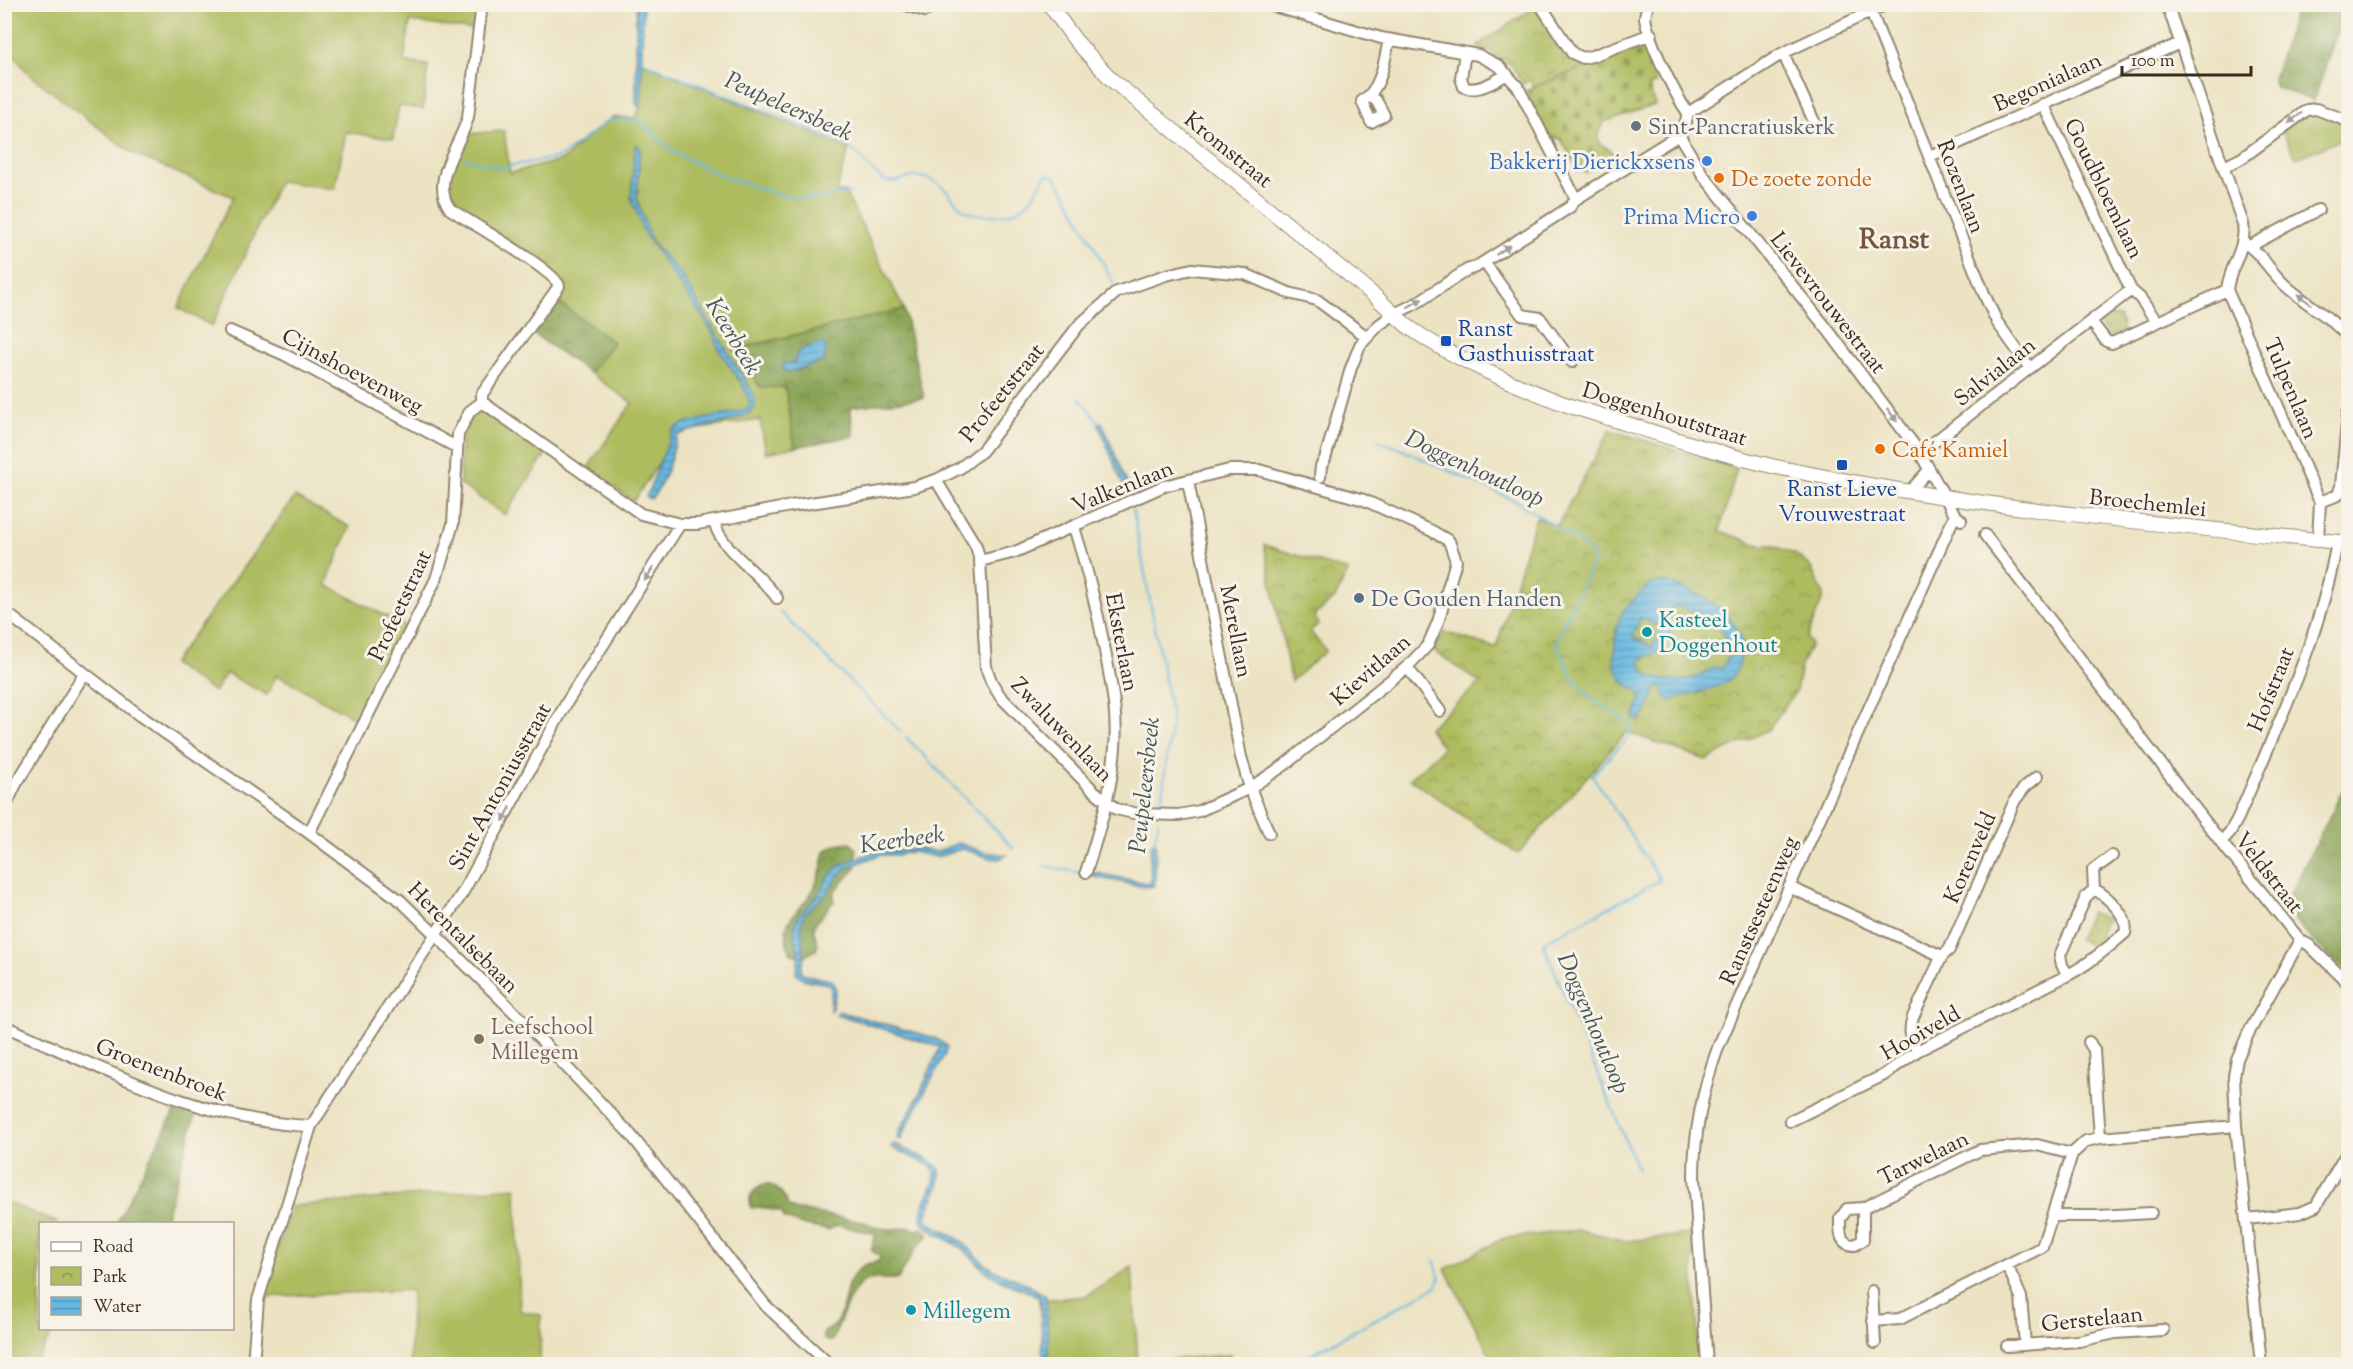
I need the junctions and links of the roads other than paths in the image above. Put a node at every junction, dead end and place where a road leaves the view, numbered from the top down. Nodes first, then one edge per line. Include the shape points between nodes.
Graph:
1 (482, 4) edge
2 (903, 4) edge
3 (937, 4) edge
4 (1049, 4) edge
5 (1267, 4) edge
6 (1540, 4) edge
7 (1648, 4) edge
8 (1887, 4) edge
9 (2167, 4) edge
10 (1871, 12) junction
11 (1651, 34) junction
12 (1389, 40) junction
13 (2180, 43) junction
14 (1465, 53) junction
15 (1783, 53) junction
16 (1507, 74) junction
17 (1369, 97) dead end
18 (2043, 104) junction
19 (1688, 113) junction
20 (2349, 121) edge
21 (1817, 128) dead end
22 (1679, 135) junction
23 (1930, 156) junction
24 (2224, 167) junction
25 (1576, 199) junction
26 (2318, 210) dead end
27 (2247, 244) junction
28 (1484, 262) junction
29 (2131, 290) junction
30 (2227, 290) junction
31 (1394, 314) junction
32 (2091, 321) junction
33 (2157, 322) junction
34 (230, 331) dead end
35 (1366, 337) junction
36 (2349, 337) edge
37 (1572, 362) dead end
38 (2030, 368) junction
39 (482, 402) junction
40 (2349, 413) edge
41 (456, 447) junction
42 (1920, 453) junction
43 (1929, 470) junction
44 (936, 480) junction
45 (1188, 481) junction
46 (1319, 481) junction
47 (1910, 491) junction
48 (1944, 497) junction
49 (2320, 502) junction
50 (714, 522) junction
51 (680, 524) junction
52 (1074, 526) junction
53 (1985, 535) dead end
54 (2319, 540) junction
55 (2343, 543) edge
56 (980, 561) junction
57 (777, 598) dead end
58 (4, 611) edge
59 (1407, 667) junction
60 (84, 674) junction
61 (1440, 711) dead end
62 (2037, 777) dead end
63 (1250, 788) junction
64 (1106, 802) junction
65 (5, 807) edge
66 (309, 833) junction
67 (1269, 833) dead end
68 (2221, 842) junction
69 (2112, 856) dead end
70 (1086, 872) dead end
71 (1789, 887) junction
72 (2094, 889) junction
73 (436, 935) junction
74 (2300, 940) junction
75 (1942, 956) junction
76 (2068, 975) junction
77 (2349, 983) edge
78 (4, 1026) edge
79 (2089, 1042) dead end
80 (1917, 1051) junction
81 (1790, 1121) dead end
82 (311, 1126) junction
83 (2236, 1126) junction
84 (2100, 1138) junction
85 (2349, 1151) edge
86 (2072, 1154) junction
87 (1863, 1208) dead end
88 (2151, 1213) dead end
89 (2053, 1216) junction
90 (2247, 1219) junction
91 (2007, 1265) junction
92 (1872, 1291) dead end
93 (1874, 1321) junction
94 (2163, 1330) dead end
95 (1875, 1343) dead end
96 (2025, 1344) junction
97 (2007, 1346) dead end
98 (253, 1365) edge
99 (829, 1365) edge
100 (1707, 1365) edge
101 (2261, 1365) edge

1 - 39 street via 468,117 446,173 443,197 450,209 557,279 559,286 483,394
2 - 3 street via 925,11
4 - 31 main road, Kromstraat via 1112,80
5 - 12 street
6 - 11 street via 1572,53 1583,58
7 - 11 street via 1645,16
8 - 10 street
9 - 13 street
10 - 15 street
10 - 23 street, Rozenlaan
11 - 19 street via 1666,75
12 - 14 street
12 - 17 street via 1380,77
13 - 18 street, Begonialaan
13 - 24 street
14 - 16 street via 1487,59
14 - 16 street via 1461,78 1467,89
15 - 19 street
15 - 21 street
16 - 25 street via 1518,87
18 - 23 street, Begonialaan
18 - 29 street, Goudbloemlaan
19 - 22 street
20 -> 24 street via 2316,109 2307,110
22 - 25 street
22 -> 42 street, Lievevrouwestraat via 1702,175 1828,330
23 - 38 street, Rozenlaan via 1997,322
24 - 27 street
28 -> 25 street via 1570,207
26 - 27 street
27 - 30 street via 2233,267
36 -> 27 street via 2286,286
31 -> 28 street
28 - 37 street via 1522,315 1540,318
29 - 32 street, Salvialaan
29 - 33 street, Goudbloemlaan
30 - 33 street
30 - 49 street, Tulpenlaan
31 - 35 street
31 - 47 main road, Doggenhoutstraat via 1408,327 1467,361 1567,405 1776,466
32 - 33 street via 2112,343
32 - 38 street, Salvialaan
34 - 41 street, Cijnshoevenweg via 285,355
35 - 44 street, Profeetstraat via 1317,300 1245,274 1192,269 1156,278 1117,292 1096,309 1079,325 982,451
35 - 46 street via 1354,357
38 - 42 street, Salvialaan
39 - 41 street, Profeetstraat via 463,422
39 - 51 street, Profeetstraat via 641,514
40 - 49 street via 2342,486 2338,495
41 - 66 street, Profeetstraat via 453,524 436,579
42 - 43 street, Lievevrouwestraat
43 - 47 street
43 - 48 street, Lievevrouwestraat
44 - 50 street, Profeetstraat via 914,488
44 - 56 street, Zwaluwenlaan via 976,546
45 - 46 street, Valkenlaan via 1243,469
45 - 52 street, Valkenlaan via 1164,486
45 - 63 street, Merellaan
46 - 59 street, Kievitlaan via 1449,541 1456,561 1438,622 1428,645
47 - 48 main road, Doggenhoutstraat
48 - 54 main road, Broechemlei via 2074,516
48 - 71 street, Ranstsesteenweg via 1958,518
49 - 54 street
50 - 51 street, Profeetstraat
50 - 57 street via 721,538
51 -> 73 street, Sint Antoniusstraat via 567,702
52 - 56 street, Valkenlaan via 1016,552
52 - 64 street, Eksterlaan via 1092,584 1115,699 1115,746
53 - 68 street, Veldstraat
54 - 55 main road, Broechemlei
55 - 68 street, Hofstraat via 2333,564 2307,654 2238,818
56 - 64 street, Zwaluwenlaan via 986,668 991,681 1000,696
58 - 60 street, Herentalsebaan
59 - 61 street
59 - 63 street, Kievitlaan
60 - 65 street
60 - 66 street, Herentalsebaan
62 - 75 street, Korenveld via 2015,800 1949,950
63 - 64 street, Kievitlaan via 1186,814 1138,814 1116,809
63 - 67 street
64 - 70 street, Eksterlaan
66 - 73 street, Herentalsebaan via 390,890
68 - 74 street, Veldstraat
69 - 72 street via 2093,870
71 - 75 street
71 - 100 street, Ranstsesteenweg via 1719,1045 1698,1115 1694,1176
72 - 76 street via 2086,897 2060,955
72 - 76 street, Hooiveld via 2105,895 2126,922 2125,933
73 - 82 street, Sint Antoniusstraat
73 - 99 street, Herentalsebaan via 631,1136 766,1306
74 - 77 street
74 - 83 street, Veldstraat via 2237,1059
75 - 80 street, Korenveld via 1909,1027
76 - 80 street, Hooiveld
78 - 82 street, Groenenbroek via 208,1110 258,1122
79 - 84 street via 2094,1050
80 - 81 street, Hooiveld via 1884,1075
82 - 98 street, Sint Antoniusstraat via 258,1300
83 - 84 street
83 - 90 street, Veldstraat
84 - 86 street via 2086,1141
85 - 90 street via 2316,1206 2300,1214
86 - 87 street, Tarwelaan via 2037,1144 1980,1150
86 - 89 street
88 - 89 street
89 - 91 street via 2042,1247
90 - 101 street, Veldstraat
91 - 93 street via 1900,1319
91 - 96 street, Gerstelaan via 2021,1297
92 - 93 street
93 - 95 street
94 - 96 street, Gerstelaan
96 - 97 street, Gerstelaan

